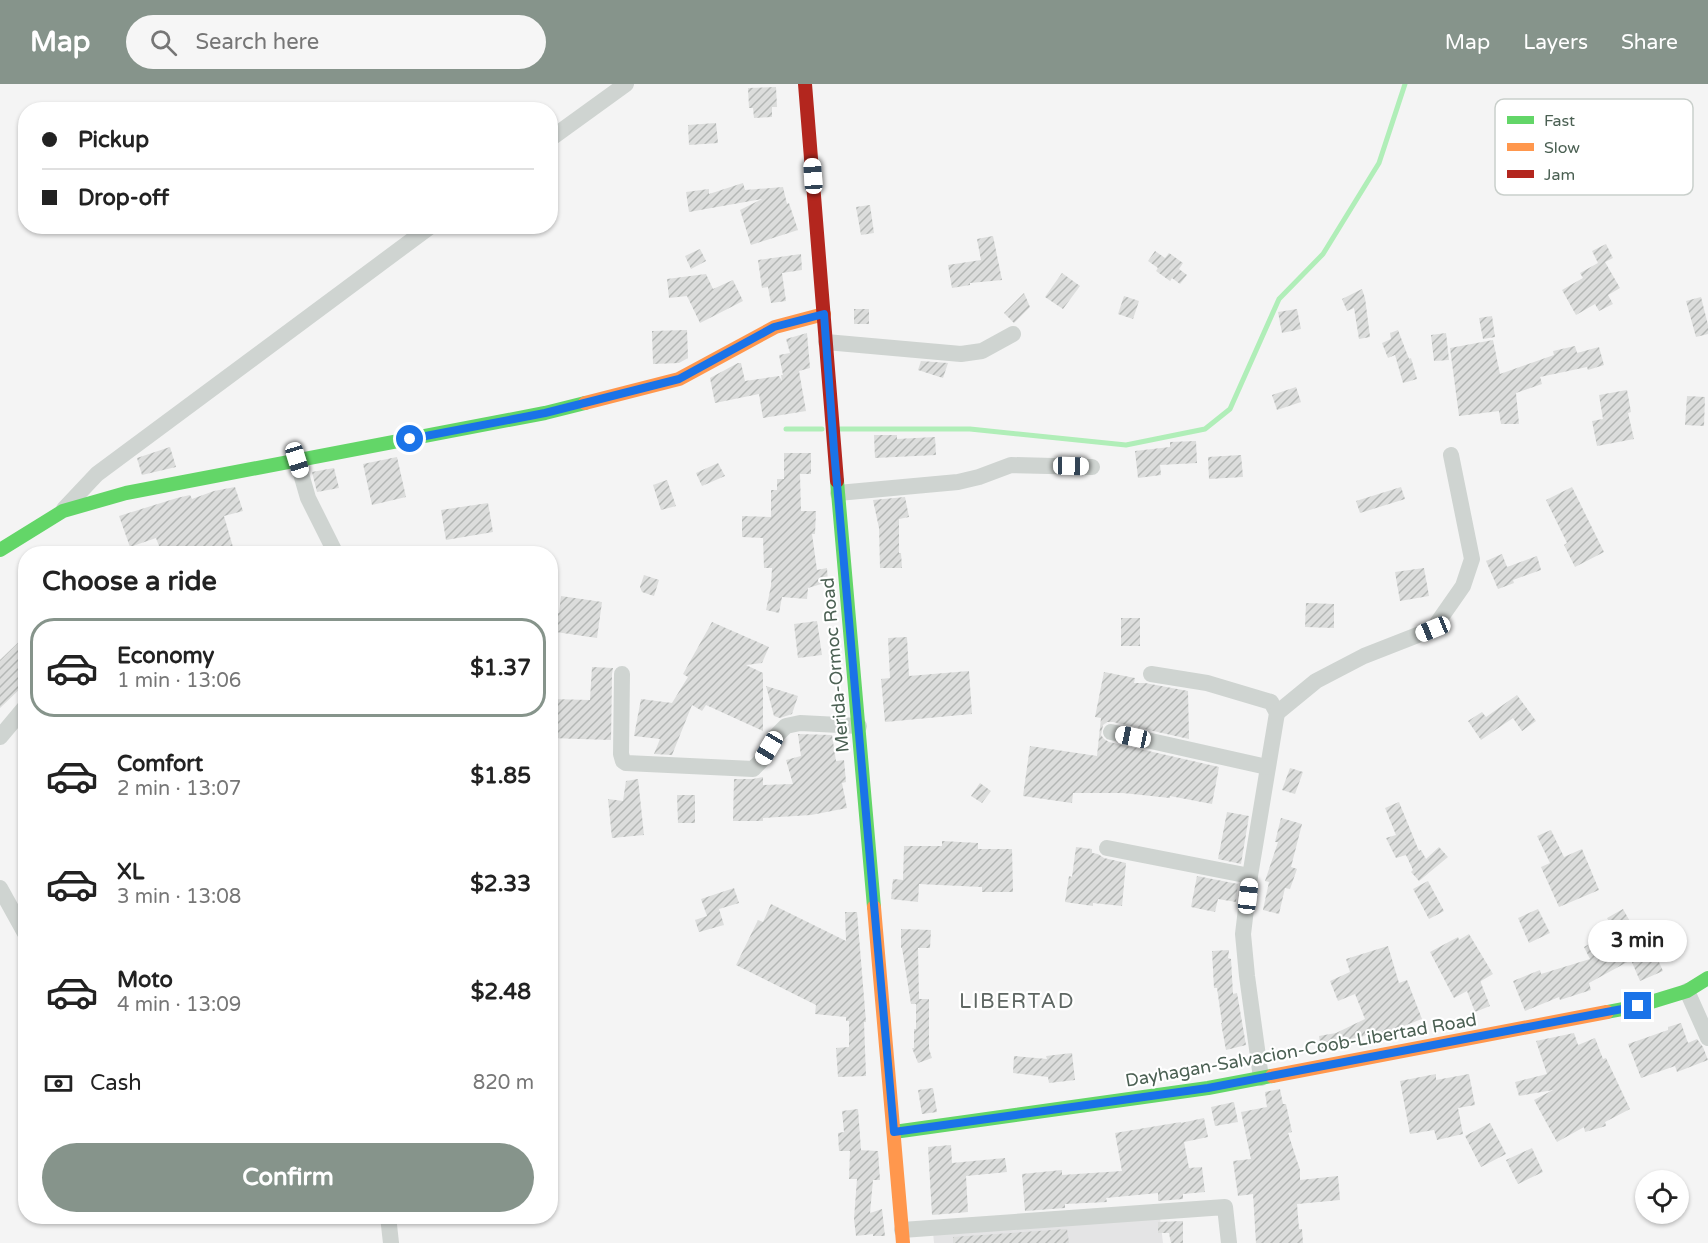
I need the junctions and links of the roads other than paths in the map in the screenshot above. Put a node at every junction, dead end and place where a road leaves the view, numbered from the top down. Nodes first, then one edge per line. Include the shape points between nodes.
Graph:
1 (626, 84) edge
2 (805, 84) edge
3 (558, 133) edge
4 (420, 234) edge
5 (824, 314) junction
6 (1013, 334) dead end
7 (826, 342) junction
8 (1451, 455) dead end
9 (297, 460) junction
10 (1092, 467) dead end
11 (838, 493) junction
12 (63, 511) junction
13 (332, 546) edge
14 (0, 550) edge
15 (622, 674) dead end
16 (1151, 674) dead end
17 (1277, 713) junction
18 (18, 716) edge
19 (859, 726) junction
20 (1111, 732) dead end
21 (0, 737) edge
22 (1267, 767) junction
23 (1107, 849) dead end
24 (1250, 876) junction
25 (0, 888) edge
26 (18, 921) edge
27 (1708, 978) edge
28 (1687, 992) junction
29 (1708, 1038) edge
30 (1261, 1078) junction
31 (894, 1132) junction
32 (389, 1224) edge
33 (903, 1237) edge
34 (391, 1243) edge
35 (1229, 1243) edge

1 - 3 street
2 - 5 main road, Merida-Ormoc Road
4 - 12 street via 97,474
5 - 7 main road, Merida-Ormoc Road
5 - 9 main road via 774,327 679,379 545,413
6 - 7 street via 982,351 961,354
7 - 11 main road, Merida-Ormoc Road
8 - 17 street via 1472,559 1463,586 1433,629 1364,656 1316,681
9 - 12 main road via 126,493
9 - 13 street via 308,498
10 - 11 street via 1011,465 958,482
11 - 19 main road, Merida-Ormoc Road
12 - 14 main road
15 - 19 street via 621,754 626,763 753,770 786,726
16 - 17 street via 1207,683 1271,702
17 - 22 street
18 - 21 street
19 - 31 main road, Merida-Ormoc Road
20 - 22 street
22 - 24 street
23 - 24 street
24 - 30 street via 1243,934
25 - 26 street
27 - 28 main road, Dayhagan-Salvacion-Coob-Libertad Road
28 - 29 street
28 - 30 main road, Dayhagan-Salvacion-Coob-Libertad Road via 1638,1006
30 - 31 main road, Dayhagan-Salvacion-Coob-Libertad Road
31 - 33 main road, Merida-Ormoc Road
32 - 34 street
33 - 35 street via 1225,1207

